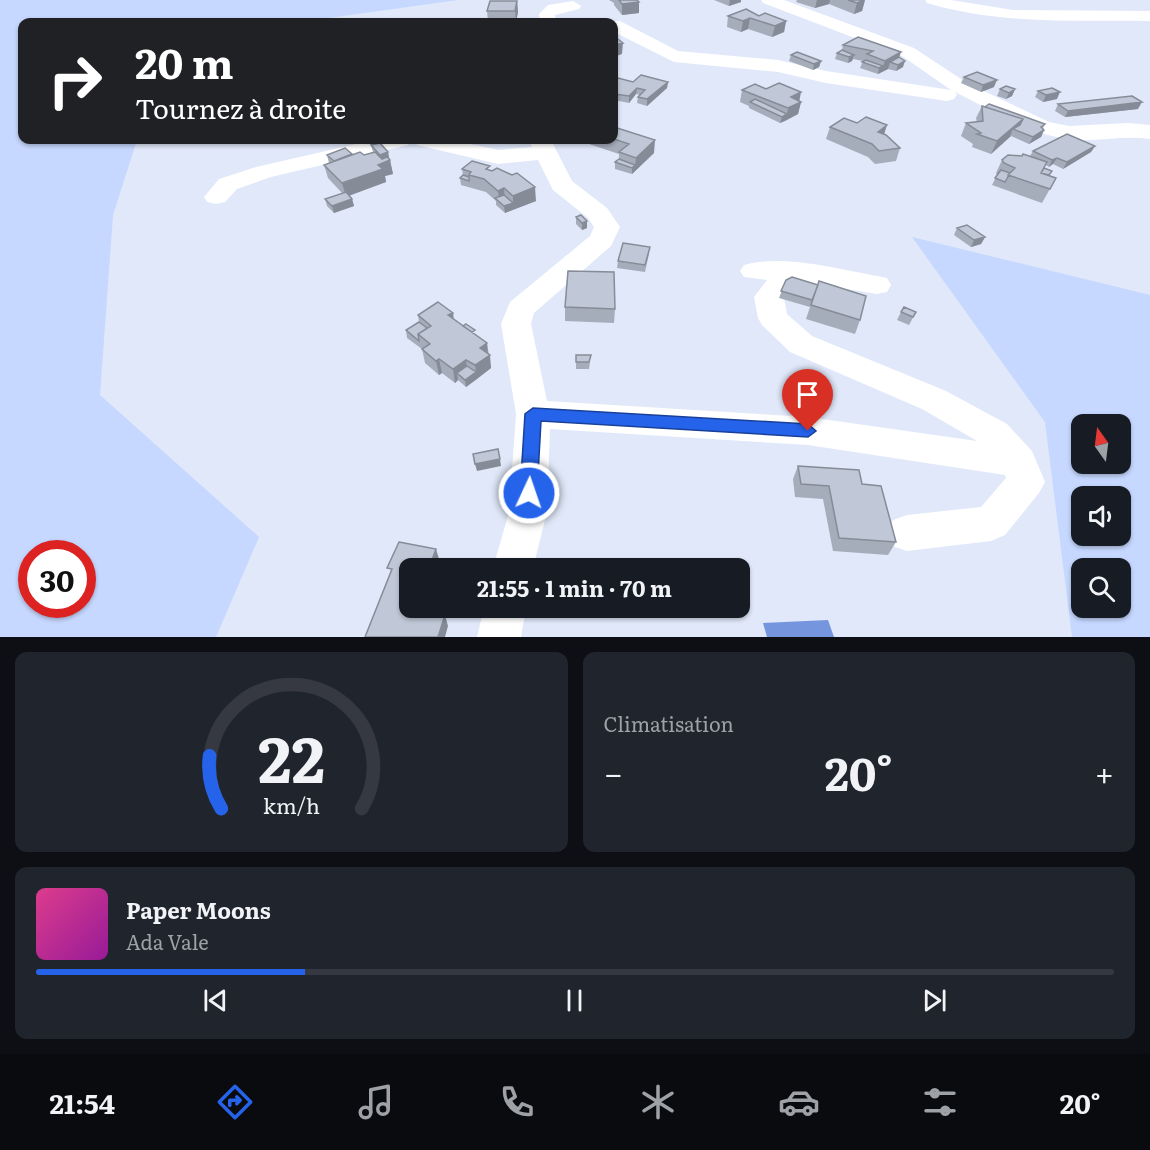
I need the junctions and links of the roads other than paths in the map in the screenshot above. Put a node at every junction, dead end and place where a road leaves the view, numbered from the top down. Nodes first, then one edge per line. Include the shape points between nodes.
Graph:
1 (769, 0) edge
2 (933, 0) edge
3 (591, 12) edge
4 (1150, 16) edge
5 (548, 18) edge
6 (566, 18) edge
7 (618, 26) edge
8 (947, 95) dead end
9 (1150, 132) edge
10 (383, 144) edge
11 (442, 144) edge
12 (542, 146) edge
13 (216, 197) dead end
14 (754, 271) dead end
15 (798, 273) junction
16 (877, 285) dead end
17 (533, 414) junction
18 (1019, 462) junction
19 (907, 533) dead end
20 (516, 558) edge
21 (503, 618) edge
22 (499, 637) edge

1 - 9 street via 908,52 960,87 1042,127 1069,133 1128,129
2 - 4 street via 1006,16
3 - 5 street via 554,8
3 - 6 street via 565,14
7 - 8 street via 674,56 778,66
10 - 13 street via 264,172 228,184
11 - 12 street via 498,157
12 - 17 street via 562,186 598,213 607,227 602,240 520,309 516,324
14 - 15 street
15 - 16 street
15 - 18 street via 769,297 773,318 801,344 934,400 995,434
17 - 18 street via 808,431
17 - 20 street via 528,512
18 - 19 street via 1026,482 991,523
21 - 22 street

